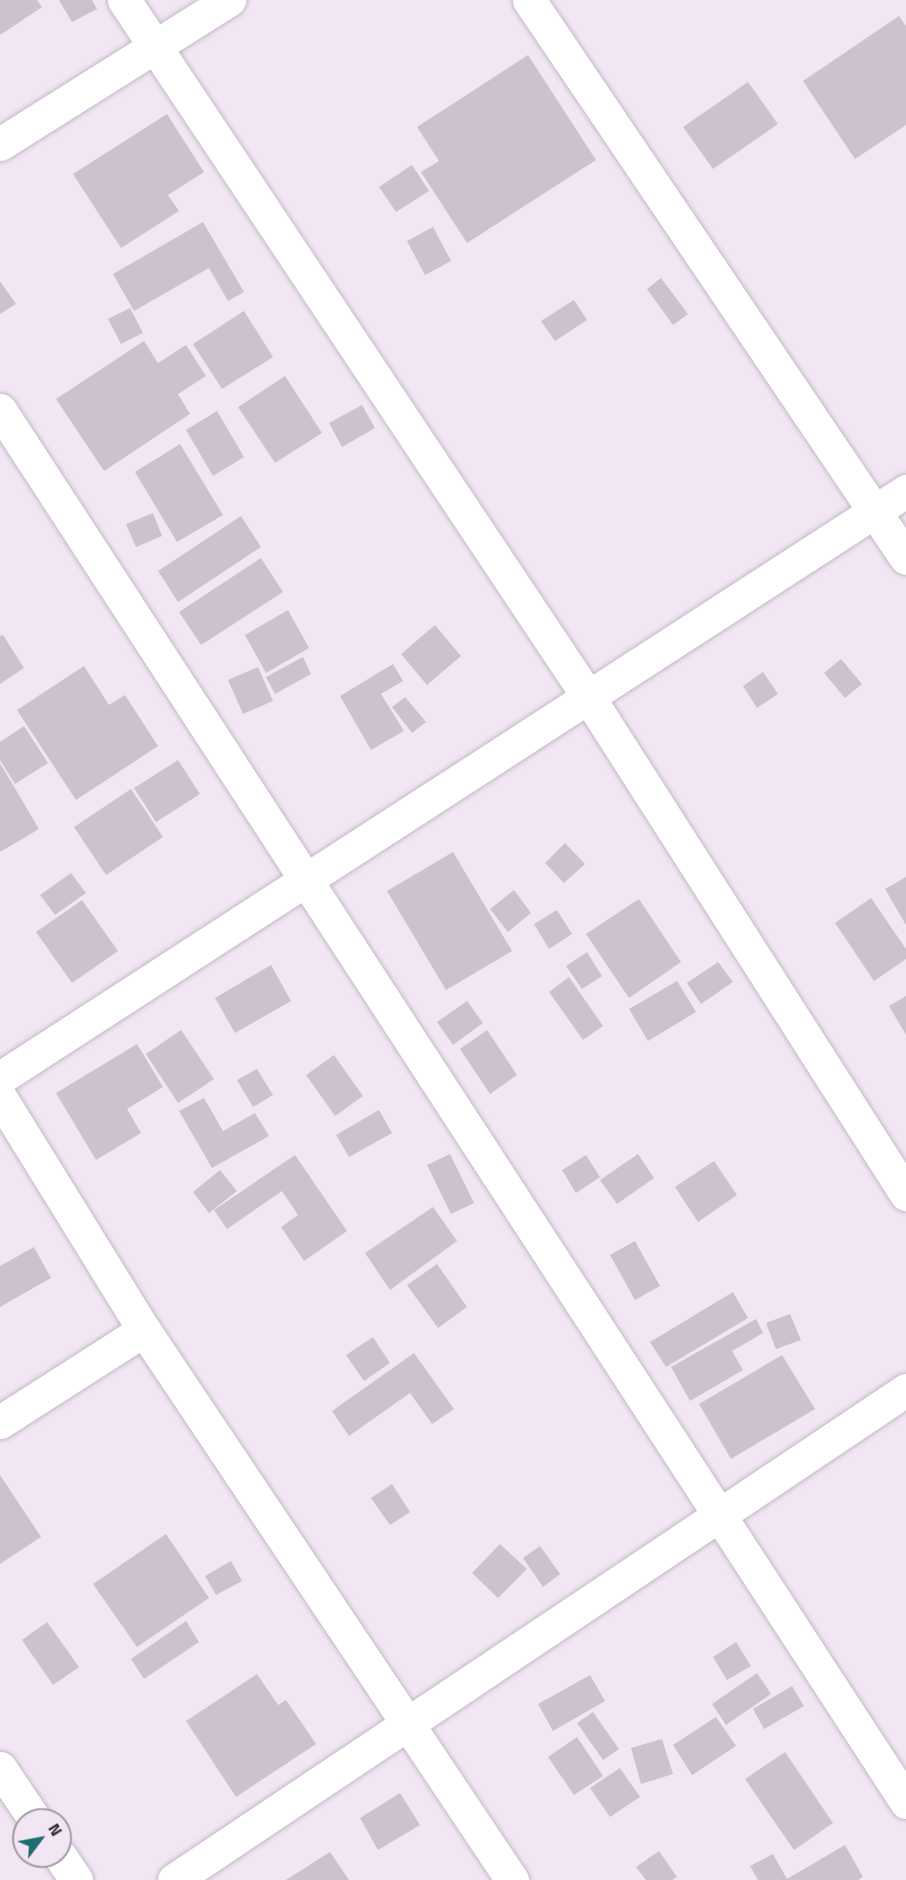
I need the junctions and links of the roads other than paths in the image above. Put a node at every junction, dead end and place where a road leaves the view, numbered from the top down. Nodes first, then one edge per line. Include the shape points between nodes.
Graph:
1 (124, 0) edge
2 (229, 0) edge
3 (529, 0) edge
4 (155, 48) junction
5 (0, 144) edge
6 (0, 410) edge
7 (906, 491) edge
8 (876, 510) junction
9 (906, 558) edge
10 (589, 698) junction
11 (305, 881) junction
12 (0, 1078) edge
13 (0, 1097) edge
14 (906, 1194) edge
15 (144, 1330) junction
16 (906, 1390) edge
17 (0, 1422) edge
18 (720, 1517) junction
19 (410, 1724) junction
20 (0, 1768) edge
21 (906, 1802) edge
22 (27, 1808) edge
23 (174, 1880) edge
24 (512, 1880) edge

1 - 4 street
2 - 4 street
3 - 8 street
4 - 5 street
4 - 10 street
6 - 11 street
7 - 8 street
8 - 9 street
8 - 10 street
10 - 11 street
10 - 14 street
11 - 12 street
11 - 18 street
13 - 15 street
15 - 17 street
15 - 19 street
16 - 18 street
18 - 19 street
18 - 21 street
19 - 23 street
19 - 24 street
20 - 22 street

